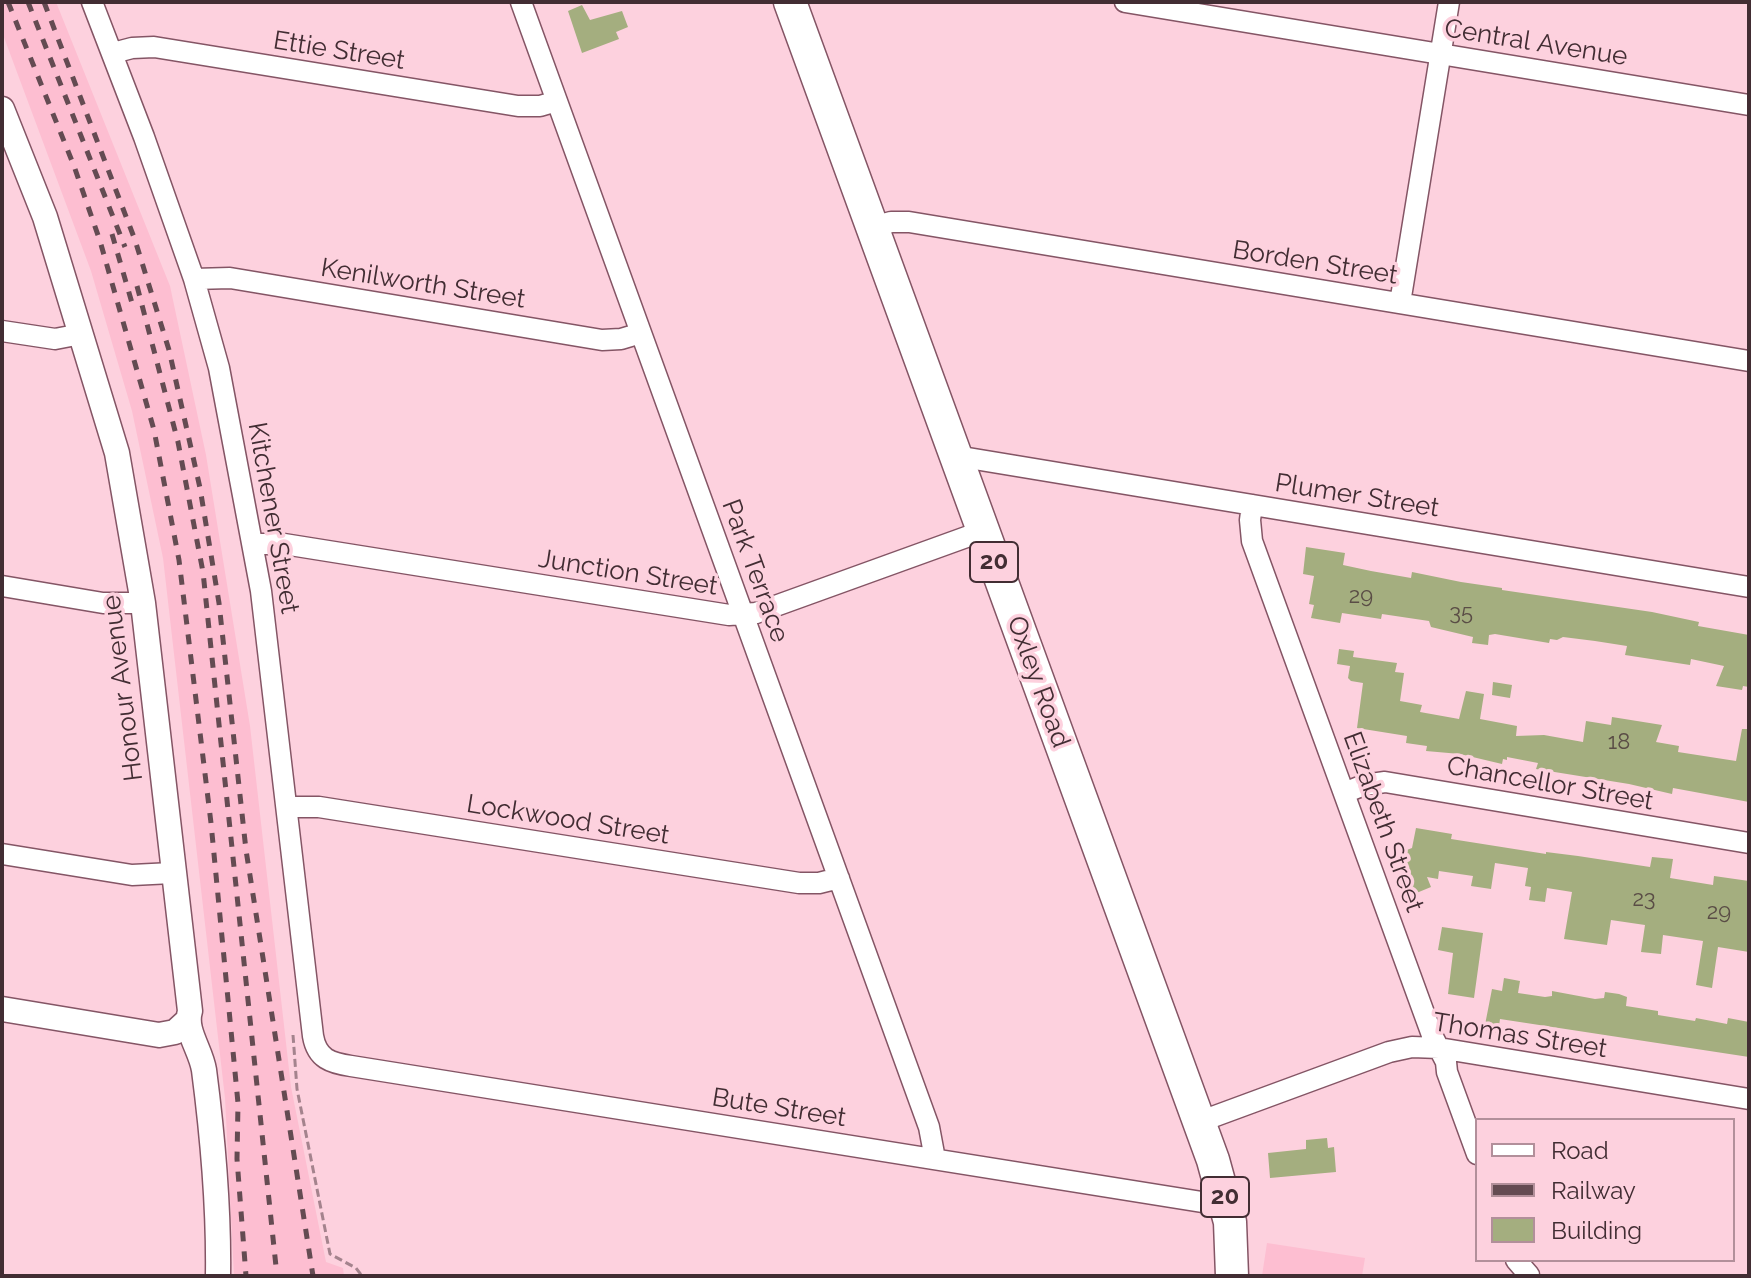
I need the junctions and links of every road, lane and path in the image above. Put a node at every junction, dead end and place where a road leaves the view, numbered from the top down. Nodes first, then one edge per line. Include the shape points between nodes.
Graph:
1 (92, 2) edge
2 (521, 2) edge
3 (790, 2) edge
4 (1125, 2) edge
5 (1449, 2) edge
6 (113, 53) junction
7 (1440, 54) junction
8 (557, 101) junction
9 (1749, 105) edge
10 (2, 109) edge
11 (873, 227) junction
12 (194, 279) junction
13 (1400, 303) junction
14 (2, 331) edge
15 (641, 333) junction
16 (81, 334) junction
17 (1749, 361) edge
18 (956, 456) junction
19 (1252, 505) junction
20 (983, 531) junction
21 (253, 544) junction
22 (2, 586) edge
23 (1749, 587) edge
24 (143, 603) junction
25 (743, 614) junction
26 (1344, 793) junction
27 (288, 807) junction
28 (1749, 843) edge
29 (2, 854) edge
30 (172, 873) junction
31 (839, 878) junction
32 (2, 1009) edge
33 (187, 1021) junction
34 (294, 1026) dead end
35 (1439, 1048) junction
36 (325, 1059) joint
37 (1749, 1099) edge
38 (1199, 1122) junction
39 (1475, 1149) edge
40 (935, 1159) junction
41 (1227, 1206) junction
42 (218, 1276) edge
43 (362, 1276) edge
44 (1232, 1276) edge

1 - 6 street, Kitchener Street
2 - 8 street, Park Terrace
3 - 11 main road, Oxley Road / 20
4 - 7 street, Central Avenue
5 - 7 street
6 - 8 street, Ettie Street via 154,47 518,106
6 - 12 street, Kitchener Street
7 - 9 street, Central Avenue
7 - 13 street
8 - 15 street, Park Terrace
10 - 16 street, Honour Avenue via 45,217
11 - 13 street, Borden Street via 909,222
11 - 18 main road, Oxley Road / 20
12 - 15 street, Kenilworth Street via 230,278 602,340
12 - 21 street, Kitchener Street via 211,332
13 - 17 street, Borden Street
14 - 16 street via 55,339
15 - 25 street, Park Terrace
16 - 24 street, Honour Avenue via 117,453
18 - 19 street, Plumer Street
18 - 20 main road, Oxley Road / 20
19 - 23 street, Plumer Street
19 - 26 street, Elizabeth Street via 1252,541
20 - 25 street, Junction Street
20 - 38 main road, Oxley Road / 20
21 - 25 street, Junction Street via 284,544
21 - 27 street, Kitchener Street
22 - 24 street via 103,603
24 - 30 street, Honour Avenue
25 - 31 street, Park Terrace
26 - 28 street, Chancellor Street via 1385,782
26 - 35 street, Elizabeth Street
27 - 31 street, Lockwood Street via 319,807 799,883
27 - 36 street, Kitchener Street via 315,1045
29 - 30 street via 132,875
30 - 33 street, Honour Avenue
31 - 40 street, Park Terrace via 929,1127
32 - 33 street via 159,1035 175,1032
33 - 42 street, Honour Avenue via 203,1066 219,1211
34 - 43 path via 297,1089 330,1254
35 - 37 street, Thomas Street
35 - 38 street, Thomas Street via 1389,1052
35 - 39 street, Elizabeth Street
36 - 40 street, Bute Street
38 - 41 main road, Oxley Road / 20
40 - 41 street, Bute Street
41 - 44 main road, Oxley Road / 20

